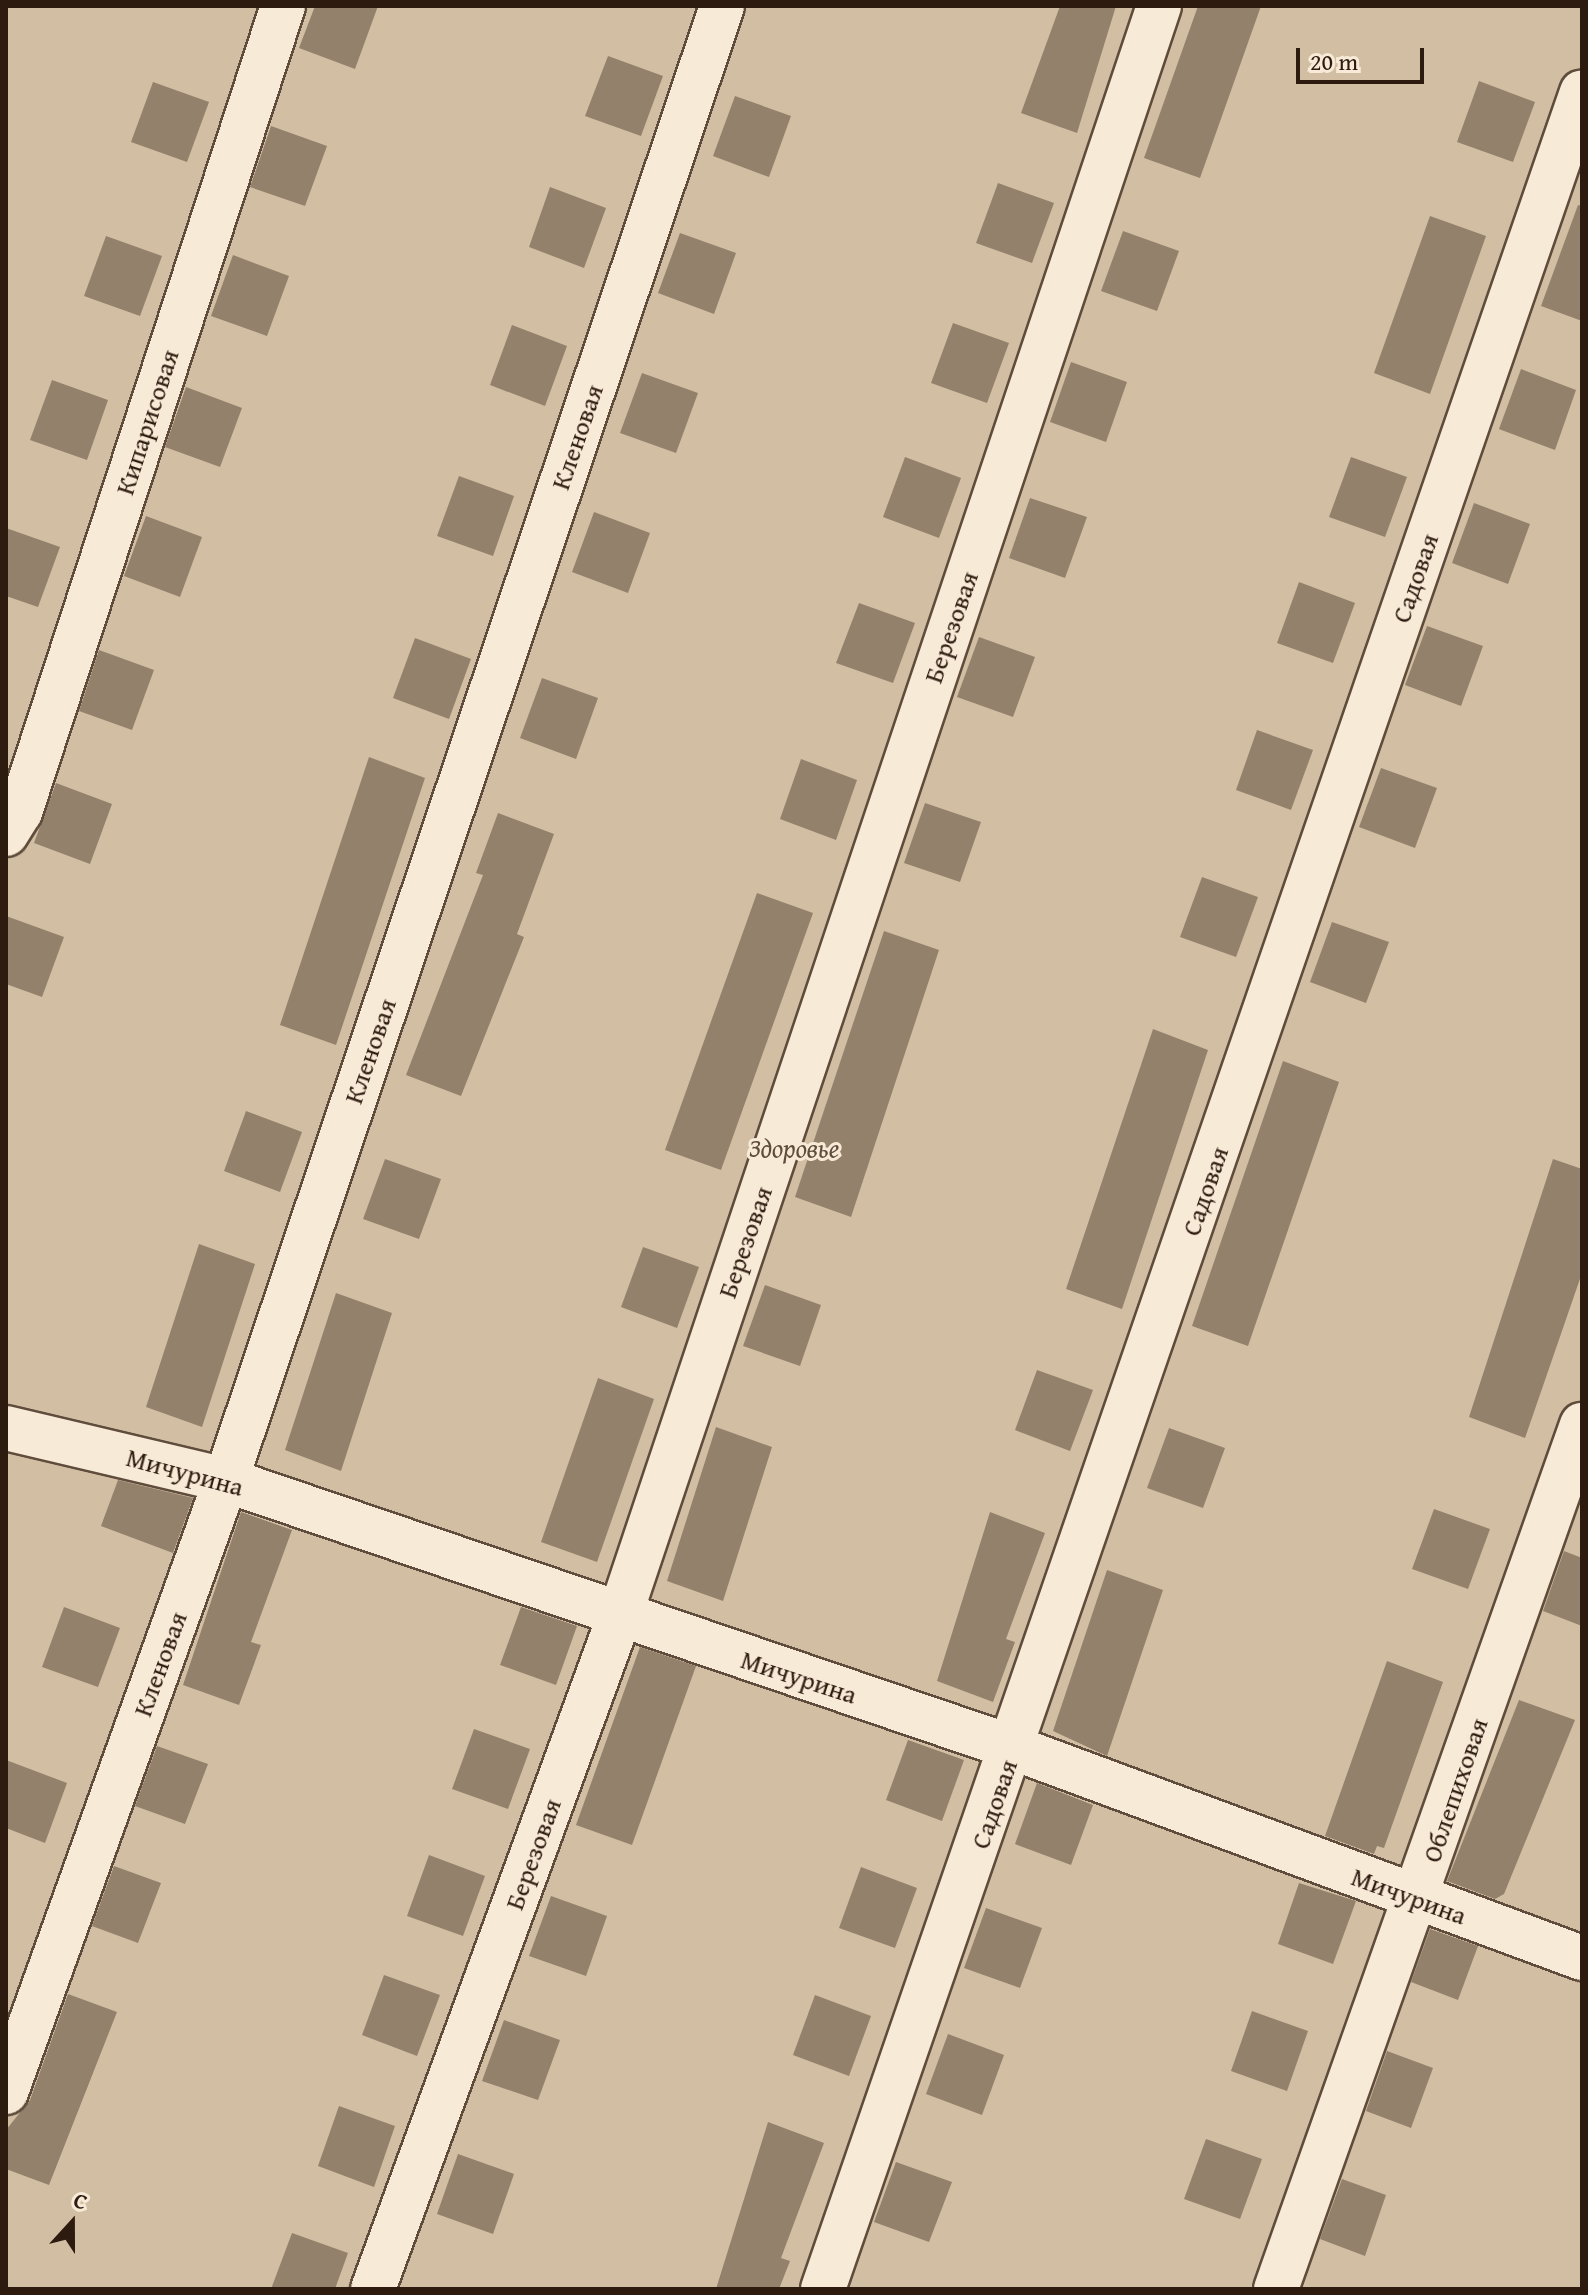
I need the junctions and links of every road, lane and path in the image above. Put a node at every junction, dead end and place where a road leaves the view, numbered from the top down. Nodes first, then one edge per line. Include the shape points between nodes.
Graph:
1 (283, 6) edge
2 (722, 6) edge
3 (1159, 6) edge
4 (1582, 92) edge
5 (6, 834) edge
6 (1582, 1425) edge
7 (6, 1428) edge
8 (226, 1480) junction
9 (619, 1618) junction
10 (1014, 1748) junction
11 (1417, 1901) junction
12 (1582, 1958) edge
13 (6, 2092) edge
14 (373, 2289) edge
15 (823, 2289) edge
16 (1276, 2289) edge

1 - 5 street, Кипарисовая via 20,812
2 - 8 street, Кленовая
3 - 9 street, Березовая
4 - 10 street, Садовая
6 - 11 street, Облепиховая
7 - 8 street, Мичурина
8 - 9 street, Мичурина
8 - 13 street, Кленовая
9 - 10 street, Мичурина
9 - 14 street, Березовая
10 - 11 street, Мичурина
10 - 15 street, Садовая
11 - 12 street, Мичурина
11 - 16 street, Облепиховая

